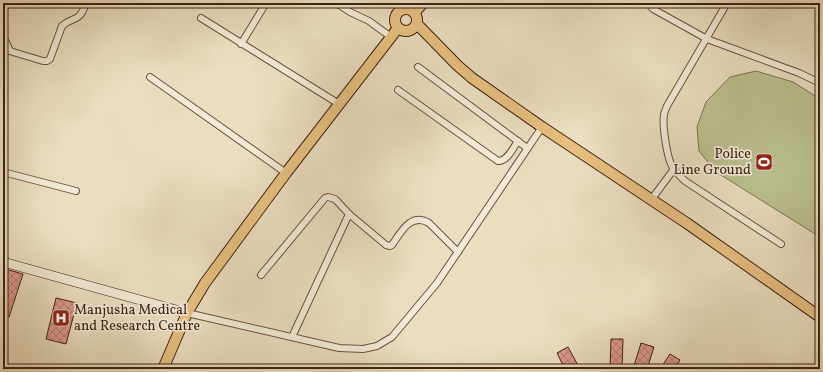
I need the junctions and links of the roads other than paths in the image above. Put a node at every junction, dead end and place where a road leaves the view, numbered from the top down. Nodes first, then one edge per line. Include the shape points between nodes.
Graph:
1 (86, 3) edge
2 (266, 3) edge
3 (336, 3) edge
4 (424, 3) edge
5 (648, 3) edge
6 (727, 3) edge
7 (403, 6) edge
8 (415, 12) junction
9 (201, 18) dead end
10 (417, 24) junction
11 (398, 28) junction
12 (3, 36) edge
13 (391, 37) junction
14 (707, 39) junction
15 (241, 44) junction
16 (6, 50) edge
17 (418, 67) dead end
18 (150, 76) dead end
19 (820, 83) edge
20 (398, 90) dead end
21 (339, 104) junction
22 (542, 127) junction
23 (518, 141) junction
24 (527, 148) junction
25 (674, 170) junction
26 (3, 172) edge
27 (286, 173) junction
28 (76, 191) dead end
29 (651, 200) junction
30 (349, 214) junction
31 (781, 244) dead end
32 (458, 252) junction
33 (3, 262) edge
34 (261, 275) dead end
35 (187, 313) junction
36 (820, 317) edge
37 (292, 337) junction
38 (163, 369) edge

1 - 16 street via 81,15 62,26 47,62
2 - 15 street
3 - 13 street via 369,21
4 - 8 main road
5 - 14 street via 653,9
6 - 14 street
7 - 8 main road
7 - 11 main road via 396,15 395,22
8 - 10 main road
9 - 15 street
10 - 11 main road via 409,31
10 - 22 main road via 472,78
11 - 13 main road
12 - 16 street
13 - 21 main road
14 - 19 street
14 - 25 street via 672,96 664,114 669,157
15 - 21 street
17 - 23 street
18 - 27 street
20 - 23 street via 498,161 505,159
21 - 27 main road
22 - 24 street
22 - 29 main road
23 - 24 street
24 - 32 street
25 - 29 street
25 - 31 street via 685,181
26 - 28 street
27 - 35 main road via 210,277
29 - 36 main road
30 - 32 street via 390,246 408,223 418,219 424,220
30 - 34 street via 332,197 325,198
30 - 37 street
32 - 37 street via 408,320 392,337 377,346 363,349 339,348
33 - 35 street
35 - 37 street
35 - 38 main road

